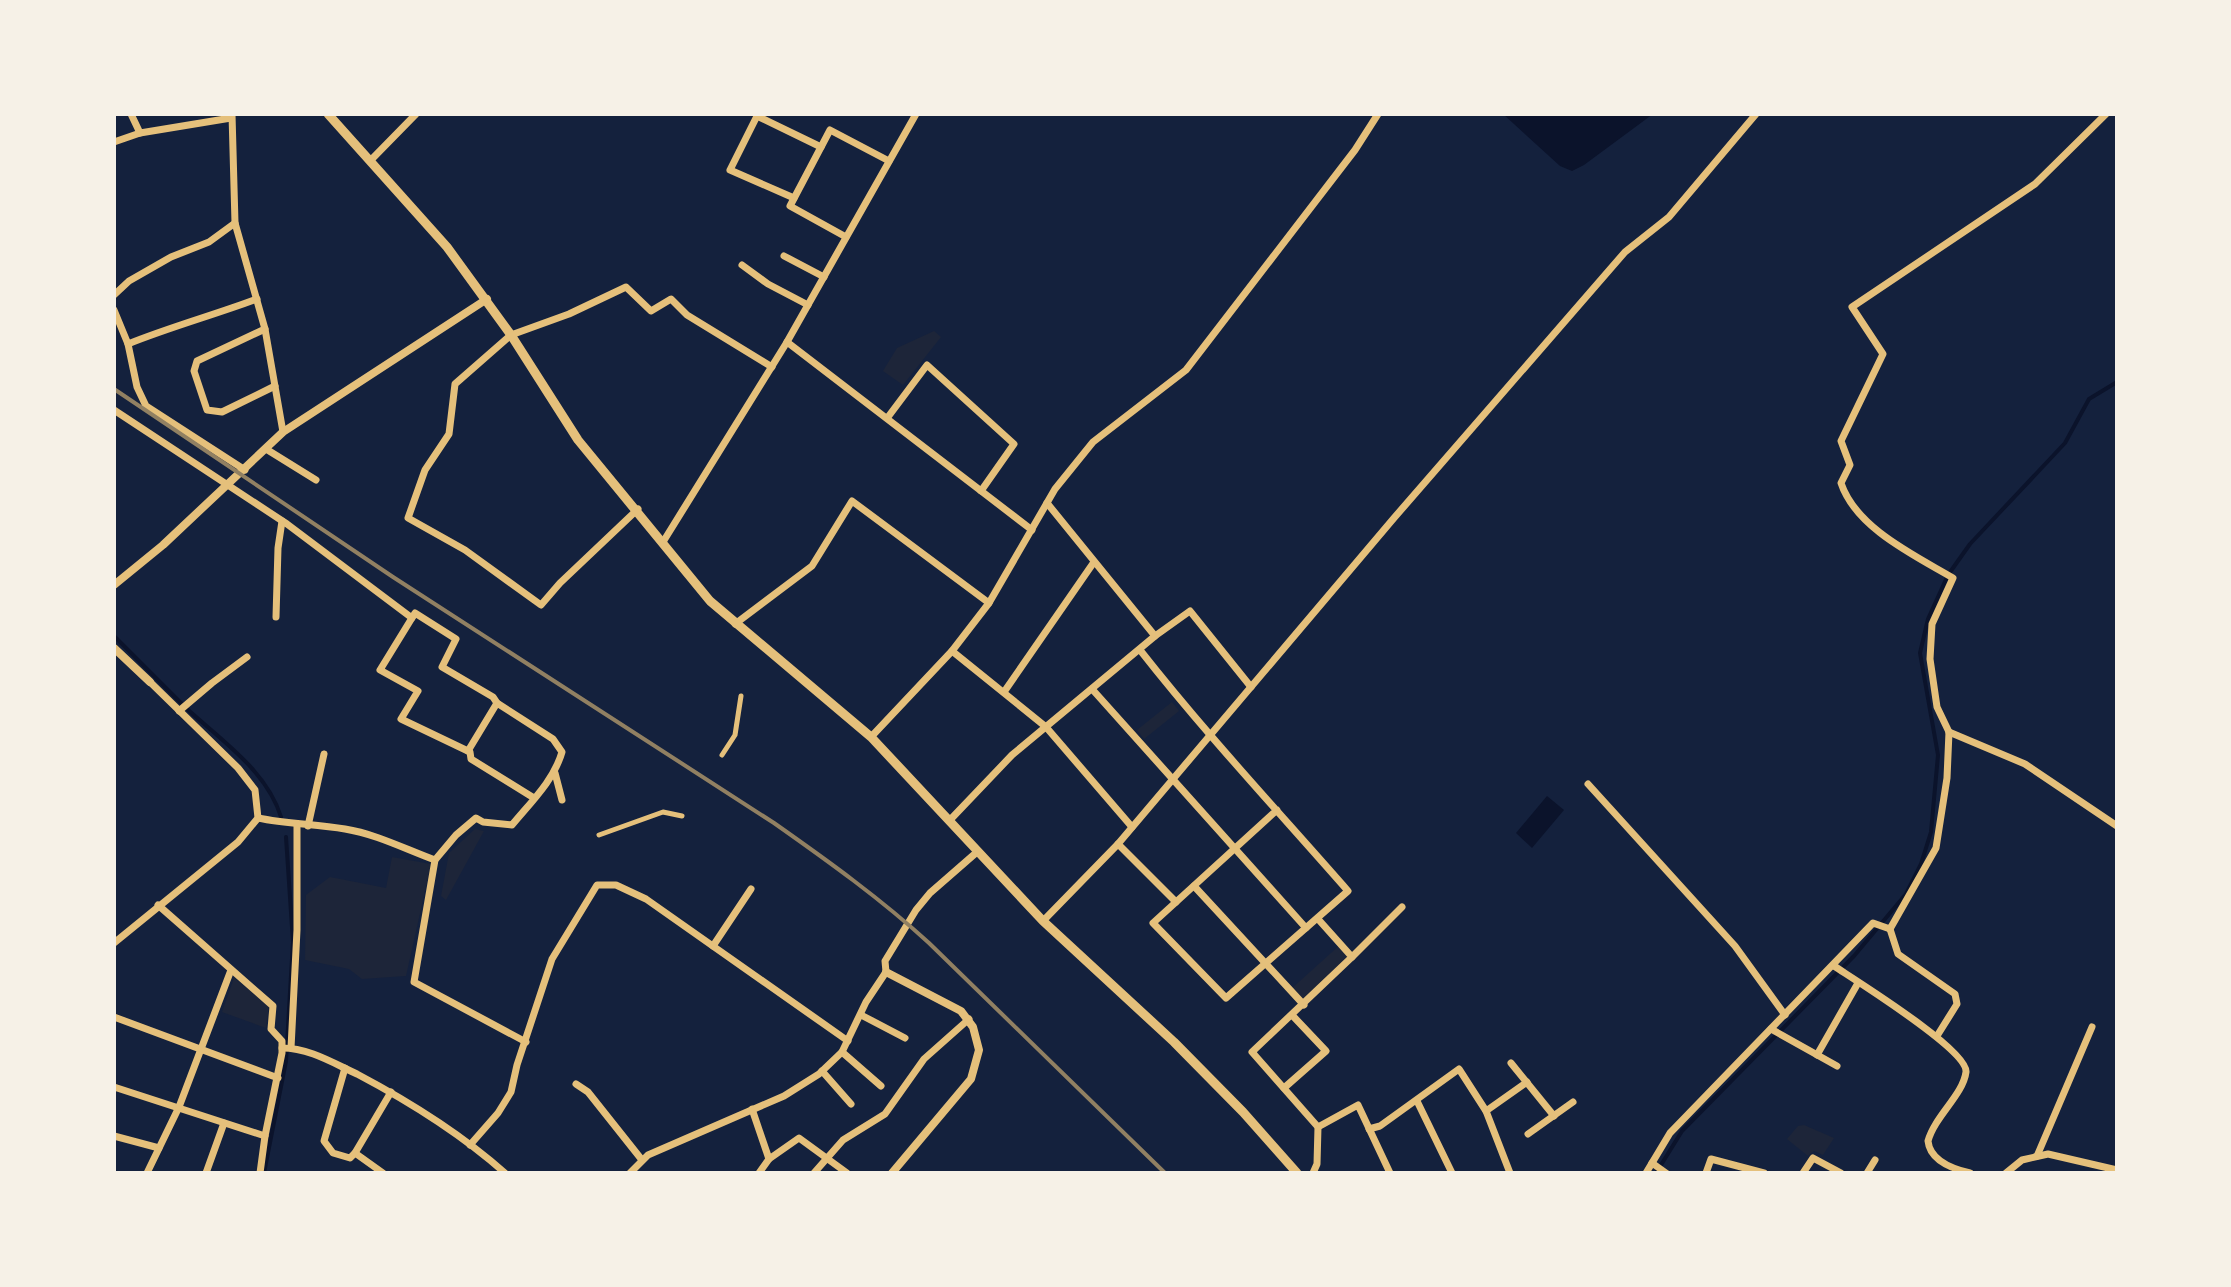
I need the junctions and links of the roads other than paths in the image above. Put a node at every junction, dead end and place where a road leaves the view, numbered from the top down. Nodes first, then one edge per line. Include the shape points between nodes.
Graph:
1 (131, 114) edge
2 (328, 114) edge
3 (416, 114) edge
4 (916, 114) edge
5 (1378, 114) edge
6 (1756, 114) edge
7 (2106, 114) edge
8 (232, 116) edge
9 (140, 133) junction
10 (114, 142) edge
11 (821, 147) junction
12 (371, 160) junction
13 (889, 161) junction
14 (794, 198) junction
15 (235, 223) junction
16 (846, 237) junction
17 (784, 256) dead end
18 (742, 265) dead end
19 (824, 277) junction
20 (114, 295) edge
21 (257, 299) junction
22 (487, 299) junction
23 (808, 305) junction
24 (114, 310) edge
25 (265, 329) junction
26 (511, 335) junction
27 (787, 342) junction
28 (128, 344) junction
29 (772, 367) junction
30 (275, 386) junction
31 (114, 410) edge
32 (888, 417) junction
33 (283, 432) junction
34 (266, 449) junction
35 (245, 470) junction
36 (316, 480) dead end
37 (228, 486) junction
38 (981, 491) junction
39 (1047, 503) junction
40 (638, 509) junction
41 (282, 521) junction
42 (1032, 530) junction
43 (663, 542) junction
44 (1094, 562) junction
45 (114, 585) edge
46 (989, 603) junction
47 (276, 617) dead end
48 (412, 618) junction
49 (735, 624) junction
50 (1155, 636) junction
51 (114, 648) edge
52 (1140, 650) junction
53 (952, 651) junction
54 (247, 657) dead end
55 (150, 682) joint
56 (1251, 687) junction
57 (1092, 689) junction
58 (1004, 692) junction
59 (741, 696) dead end
60 (497, 703) junction
61 (179, 711) junction
62 (1046, 727) junction
63 (1949, 732) junction
64 (871, 737) junction
65 (1209, 737) junction
66 (468, 751) junction
67 (324, 754) dead end
68 (722, 755) dead end
69 (555, 773) junction
70 (1172, 780) junction
71 (1588, 784) dead end
72 (534, 798) junction
73 (562, 800) dead end
74 (1277, 810) junction
75 (682, 816) dead end
76 (258, 818) junction
77 (950, 820) junction
78 (297, 825) junction
79 (308, 826) junction
80 (2117, 826) edge
81 (1132, 827) junction
82 (599, 835) dead end
83 (1118, 844) junction
84 (1233, 849) junction
85 (977, 852) junction
86 (435, 860) junction
87 (1194, 886) junction
88 (751, 889) dead end
89 (1176, 902) junction
90 (158, 905) junction
91 (1402, 907) dead end
92 (1318, 919) junction
93 (1043, 921) junction
94 (1884, 927) junction
95 (1306, 928) junction
96 (114, 943) edge
97 (713, 946) junction
98 (1352, 957) junction
99 (1265, 963) junction
100 (1838, 969) junction
101 (231, 970) junction
102 (886, 972) junction
103 (1858, 983) junction
104 (1304, 1005) junction
105 (861, 1015) junction
106 (1292, 1015) junction
107 (1785, 1015) junction
108 (114, 1017) edge
109 (969, 1019) junction
110 (2092, 1027) dead end
111 (1774, 1031) junction
112 (1937, 1036) junction
113 (905, 1038) dead end
114 (848, 1041) junction
115 (526, 1042) junction
116 (200, 1047) junction
117 (287, 1048) junction
118 (842, 1052) junction
119 (1817, 1055) junction
120 (1511, 1063) dead end
121 (1837, 1066) dead end
122 (345, 1068) junction
123 (822, 1071) junction
124 (278, 1078) junction
125 (1527, 1082) junction
126 (576, 1084) dead end
127 (881, 1086) dead end
128 (114, 1087) edge
129 (1284, 1088) junction
130 (391, 1092) junction
131 (1417, 1101) junction
132 (1573, 1102) dead end
133 (851, 1104) dead end
134 (179, 1107) junction
135 (752, 1109) junction
136 (1486, 1111) junction
137 (1554, 1116) junction
138 (224, 1123) junction
139 (1318, 1127) junction
140 (1369, 1129) junction
141 (1528, 1134) dead end
142 (114, 1136) edge
143 (265, 1136) junction
144 (470, 1145) junction
145 (159, 1148) junction
146 (355, 1153) junction
147 (2037, 1156) junction
148 (826, 1158) junction
149 (769, 1159) junction
150 (642, 1160) junction
151 (1875, 1160) dead end
152 (1654, 1165) junction
153 (2117, 1170) edge
154 (1948, 1171) edge
155 (147, 1173) edge
156 (206, 1173) edge
157 (260, 1173) edge
158 (383, 1173) edge
159 (505, 1173) edge
160 (630, 1173) edge
161 (759, 1173) edge
162 (814, 1173) edge
163 (847, 1173) edge
164 (892, 1173) edge
165 (1297, 1173) edge
166 (1313, 1173) edge
167 (1390, 1173) edge
168 (1452, 1173) edge
169 (1510, 1173) edge
170 (1646, 1173) edge
171 (1666, 1173) edge
172 (1706, 1173) edge
173 (1764, 1173) edge
174 (1803, 1173) edge
175 (1841, 1173) edge
176 (1867, 1173) edge
177 (1970, 1173) edge
178 (2006, 1173) edge

1 - 9 street
2 - 12 main road
3 - 12 street
4 - 13 street
5 - 39 street via 1186,370 1093,442
6 - 56 street via 1669,217 1625,252
7 - 63 street via 2035,184 1852,307 1883,354 1841,441 1850,465 1841,483 1863,518 1953,578 1932,624 1930,659 1937,707
8 - 9 street
8 - 15 street
9 - 10 street
11 - 13 street via 830,130
11 - 14 street
11 - 14 street via 757,116 730,170
12 - 22 main road
13 - 16 street
14 - 16 street via 790,206
15 - 20 street via 209,242 129,281
15 - 21 street
16 - 19 street
17 - 19 street
18 - 23 street
19 - 23 street
21 - 25 street
21 - 28 street
22 - 26 main road
22 - 33 street
23 - 27 street
24 - 28 street
25 - 30 street
25 - 30 street via 197,361 194,371 207,410 222,412
26 - 29 street via 626,287 651,311 671,299 687,315
26 - 40 main road via 578,440
26 - 40 street via 455,384 449,434 425,470 408,518 465,550 541,605
27 - 29 street
27 - 32 street
28 - 35 street via 146,406
29 - 43 street
30 - 33 street
31 - 37 street
32 - 38 street
32 - 38 street via 927,365 1014,444
33 - 34 street
34 - 35 street
34 - 36 street
35 - 37 street
37 - 41 street
37 - 45 street
38 - 42 street
39 - 42 street
39 - 44 street
40 - 43 main road
41 - 47 street
41 - 48 street
42 - 46 street
43 - 49 main road
44 - 50 street
44 - 58 street
46 - 49 street via 852,501 812,566
46 - 53 street
48 - 60 street via 415,613 456,639 442,667
48 - 66 street via 380,670 418,691 401,719
49 - 64 main road
50 - 52 street
50 - 56 street via 1190,611
51 - 55 street
52 - 57 street
52 - 65 street
53 - 58 street
53 - 64 street
54 - 61 street
55 - 61 street
56 - 65 street
57 - 62 street
57 - 70 street
58 - 62 street
59 - 68 street via 735,735
60 - 66 street
60 - 69 street via 553,739 562,752
61 - 76 street via 255,790
62 - 77 street
62 - 81 street
63 - 80 street via 2025,764
63 - 94 street via 1936,848
64 - 77 main road
65 - 70 street
65 - 74 street
66 - 72 street via 471,759
67 - 79 street
69 - 72 street
69 - 73 street
70 - 81 street
70 - 84 street
71 - 107 street via 1735,946
72 - 86 street via 512,825 476,818
74 - 84 street
74 - 92 street via 1348,891
75 - 82 street via 663,812
76 - 78 street
76 - 90 street via 238,842
77 - 85 main road
78 - 79 street
78 - 117 street via 296,946
79 - 86 street via 346,829
81 - 83 street
83 - 89 street
83 - 93 street
84 - 87 street
84 - 95 street
85 - 93 main road
85 - 102 street via 916,910 885,961
86 - 115 street via 414,982
87 - 89 street
87 - 99 street
88 - 97 street
89 - 99 street via 1153,923 1226,998
90 - 96 street
90 - 101 street
91 - 98 street
92 - 95 street
92 - 98 street
93 - 165 main road via 1174,1042
94 - 100 street via 1873,923
94 - 112 street via 1898,954 1955,994 1957,1004
95 - 99 street
97 - 114 street
97 - 115 street via 646,899 616,885 597,885 552,959
98 - 104 street
99 - 104 street
100 - 103 street
100 - 107 street
101 - 116 street
101 - 117 street via 273,1006 271,1029
102 - 105 street
102 - 109 street
103 - 112 street
103 - 119 street
104 - 106 street
105 - 113 street
105 - 114 street
106 - 129 street via 1252,1052
106 - 129 street via 1326,1051
107 - 111 street
108 - 116 street
109 - 148 street via 924,1059 885,1114 843,1140
109 - 164 street via 979,1050 971,1079
110 - 147 street
111 - 119 street
111 - 152 street via 1670,1133
112 - 154 street via 1966,1067 1961,1086 1937,1118 1928,1141
114 - 118 street
115 - 144 street via 511,1092
116 - 124 street
116 - 134 street
117 - 122 street
117 - 124 street
118 - 123 street
118 - 127 street
119 - 121 street
120 - 125 street
122 - 130 street
122 - 146 street via 324,1141 333,1153 350,1158
123 - 133 street
123 - 135 street
124 - 143 street
125 - 136 street
125 - 137 street
126 - 150 street
128 - 134 street
129 - 139 street
130 - 144 street
130 - 146 street
131 - 136 street via 1459,1069
131 - 140 street
131 - 168 street
132 - 137 street
134 - 138 street
134 - 145 street
135 - 149 street
135 - 150 street
136 - 169 street
137 - 141 street
138 - 143 street
138 - 156 street
139 - 140 street via 1358,1105
139 - 166 street
140 - 167 street
142 - 145 street
143 - 157 street
144 - 159 street
145 - 155 street
146 - 158 street
147 - 153 street
147 - 178 street
148 - 149 street via 799,1138
148 - 162 street
148 - 163 street
149 - 161 street
150 - 160 street
151 - 176 street
152 - 170 street
152 - 171 street
154 - 177 street
172 - 173 street via 1711,1159
174 - 175 street via 1813,1158

